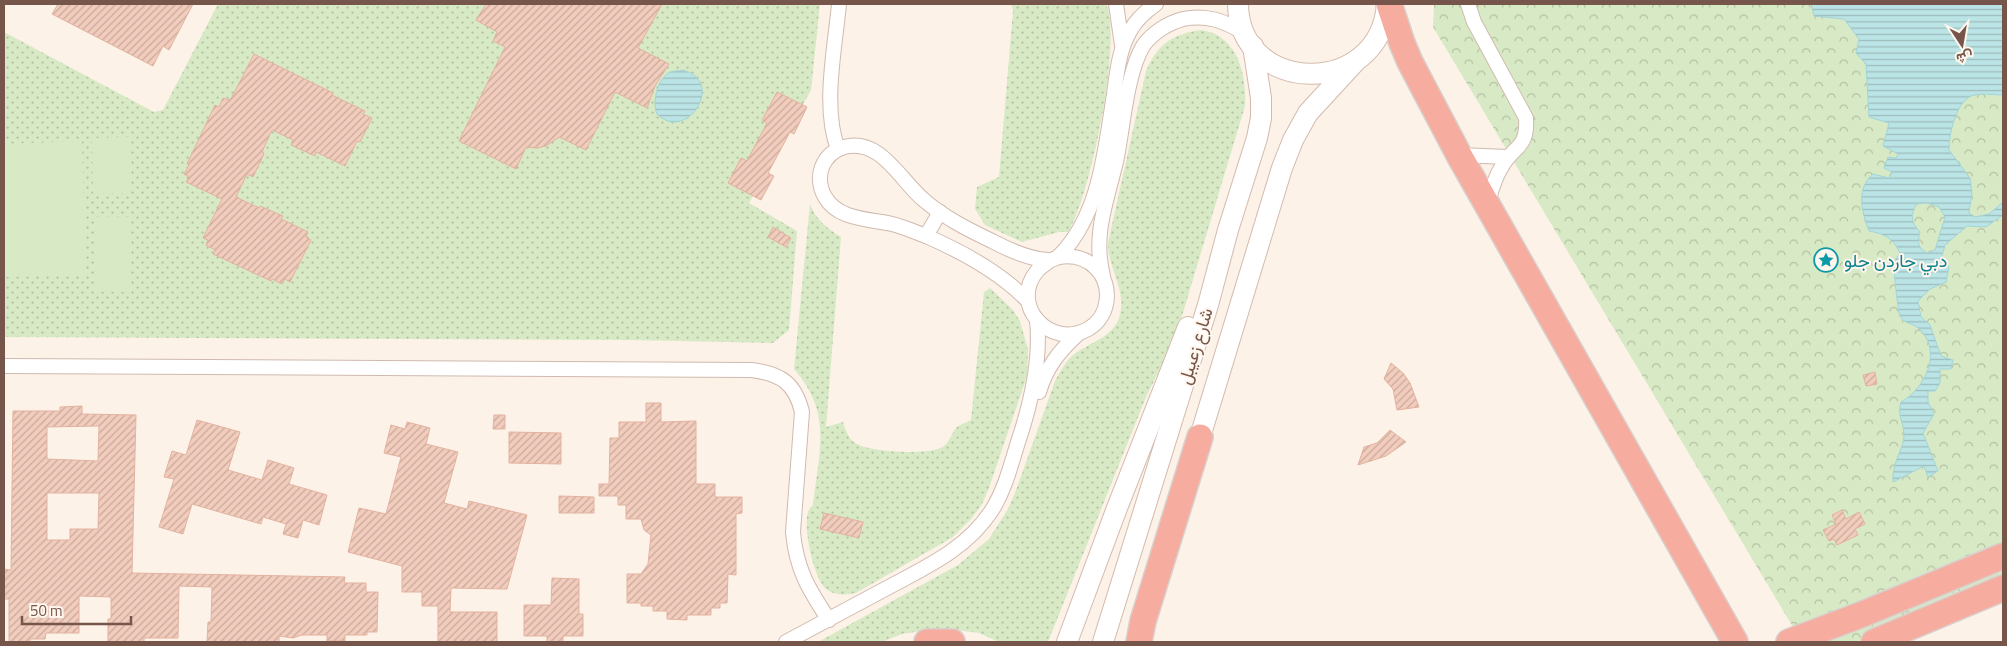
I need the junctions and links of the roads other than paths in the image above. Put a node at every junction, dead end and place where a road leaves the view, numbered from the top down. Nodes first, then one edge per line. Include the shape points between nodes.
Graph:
1 (839, 4) edge
2 (1116, 4) edge
3 (1156, 4) edge
4 (1238, 4) edge
5 (1388, 4) edge
6 (1468, 4) edge
7 (1248, 39) junction
8 (1122, 47) junction
9 (1354, 63) junction
10 (838, 149) junction
11 (1459, 155) junction
12 (1508, 157) junction
13 (1486, 205) junction
14 (940, 212) junction
15 (1228, 230) junction
16 (926, 236) junction
17 (1054, 259) junction
18 (1104, 279) junction
19 (1028, 301) junction
20 (1037, 320) junction
21 (1078, 334) junction
22 (4, 366) edge
23 (1028, 412) junction
24 (1200, 438) joint
25 (2003, 556) edge
26 (2003, 588) edge
27 (829, 620) junction
28 (786, 642) edge
29 (927, 642) edge
30 (951, 642) edge
31 (1067, 642) edge
32 (1103, 642) edge
33 (1139, 642) edge
34 (1735, 642) edge
35 (1789, 642) edge
36 (1874, 642) edge

1 - 10 street via 829,111
2 - 8 street
3 - 8 street via 1130,29
4 - 7 main road, شارع زعيبل
5 - 9 main road, شارع زعيبل via 1382,28
5 - 11 highway via 1410,62
6 - 12 street via 1474,22 1526,118 1524,141
7 - 9 main road via 1269,62 1289,72 1311,75 1334,72
7 - 15 main road, شارع زعيبل via 1261,98 1260,118 1257,138
7 - 18 street via 1228,23 1192,17 1173,22 1143,46 1131,80 1100,223 1099,257
8 - 17 street via 1107,138 1090,210 1077,236
9 - 24 main road, شارع زعيبل via 1308,113 1293,140 1270,205
10 - 14 street via 850,146 875,151 924,201
10 - 16 street via 828,157 820,172 821,189 831,206 852,216 892,224
11 - 12 street
11 - 13 highway
12 - 13 street
13 - 34 highway
14 - 16 street
14 - 17 street via 1011,251
15 - 31 main road via 1206,278
15 - 32 main road, شارع زعيبل via 1208,305
16 - 19 street via 987,267
17 - 18 street via 1072,256 1085,260
17 - 19 street via 1037,271 1030,285
18 - 21 street via 1106,306 1091,328
19 - 20 street
20 - 21 street via 1056,333
20 - 23 street via 1038,359
21 - 23 street via 1059,352
22 - 27 street via 766,372 780,377 799,398 802,412 794,548 803,579
23 - 27 street via 1002,490 980,527 947,555
24 - 33 highway
25 - 35 highway
26 - 36 highway
27 - 28 street
29 - 30 highway

